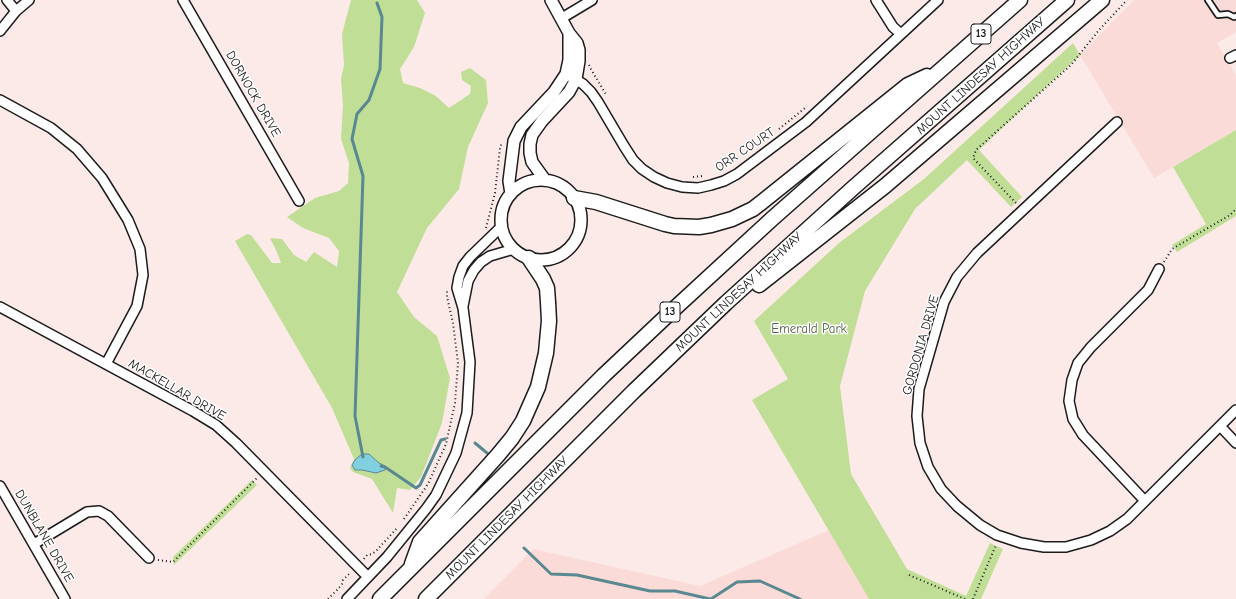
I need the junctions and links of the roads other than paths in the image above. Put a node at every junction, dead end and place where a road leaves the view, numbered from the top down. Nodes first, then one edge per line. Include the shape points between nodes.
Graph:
1 (7, 0) edge
2 (29, 0) edge
3 (183, 0) edge
4 (551, 0) edge
5 (592, 0) edge
6 (876, 0) edge
7 (938, 0) edge
8 (1020, 0) edge
9 (1066, 0) edge
10 (1102, 0) edge
11 (1208, 0) edge
12 (16, 11) junction
13 (1236, 16) edge
14 (562, 18) junction
15 (0, 31) edge
16 (569, 33) junction
17 (901, 34) junction
18 (942, 69) junction
19 (571, 77) junction
20 (0, 100) edge
21 (1117, 122) dead end
22 (545, 180) junction
23 (511, 194) junction
24 (574, 198) junction
25 (299, 201) dead end
26 (502, 226) junction
27 (514, 249) junction
28 (529, 258) junction
29 (1159, 269) road end
30 (726, 303) junction
31 (0, 307) edge
32 (463, 308) junction
33 (106, 364) junction
34 (1236, 410) edge
35 (1220, 426) junction
36 (1236, 443) edge
37 (0, 486) edge
38 (1145, 501) junction
39 (34, 544) junction
40 (149, 558) road end
41 (410, 570) junction
42 (368, 578) junction
43 (66, 599) edge
44 (347, 599) edge
45 (380, 599) edge
46 (426, 599) edge

1 - 12 street
2 - 12 street
3 - 25 street, DORNOCK DRIVE
4 - 14 street
5 - 14 street
6 - 17 street via 893,27
7 - 17 street, ORR COURT
8 - 18 highway, 13
9 - 30 highway, MOUNT LINDESAY HIGHWAY / 13
10 - 30 highway via 885,186 754,289
11 - 13 lane via 1218,15
12 - 15 street
14 - 16 street
16 - 19 street
16 - 19 street via 579,50 579,61
17 - 19 street, ORR COURT via 806,122 758,160 724,181 698,188 667,183 642,169 633,160 594,97 583,84
18 - 24 highway via 908,85 753,209 732,219 699,227 674,226 596,202
18 - 41 highway, 13 via 673,310 604,375
19 - 22 street via 569,92 532,135 532,162
19 - 23 street via 517,132 509,181
20 - 33 street via 51,128 77,148 102,178 128,220 140,249 143,275 137,306
21 - 38 street, GORDONIA DRIVE via 978,253 957,277 944,302 919,389 917,416 920,443 928,467 941,489 980,525 1021,544 1044,548 1066,547 1091,540 1127,519
22 - 23 street via 526,183
22 - 24 street via 566,189
23 - 26 street via 504,204
24 - 28 street via 581,218 580,229 573,244 551,258
26 - 27 street via 506,239
26 - 32 street via 463,266 457,288
27 - 28 street
27 - 32 street via 490,256 474,270 468,281
28 - 41 highway via 547,288 548,302 546,353 538,386 523,421 512,438 420,542
29 - 38 street via 1148,290 1078,363 1069,401 1073,419 1083,435
30 - 46 highway, MOUNT LINDESAY HIGHWAY / 13
31 - 33 street, MACKELLAR DRIVE
32 - 42 street via 470,362 469,389 467,413 456,454 426,510
33 - 42 street, MACKELLAR DRIVE via 216,425
34 - 35 street, GORDONIA DRIVE
35 - 36 street
35 - 38 street, GORDONIA DRIVE
37 - 39 street, DUNBLANE DRIVE
39 - 40 street via 87,512 99,511 108,516
39 - 43 street, DUNBLANE DRIVE
41 - 45 highway, 13
42 - 44 street

